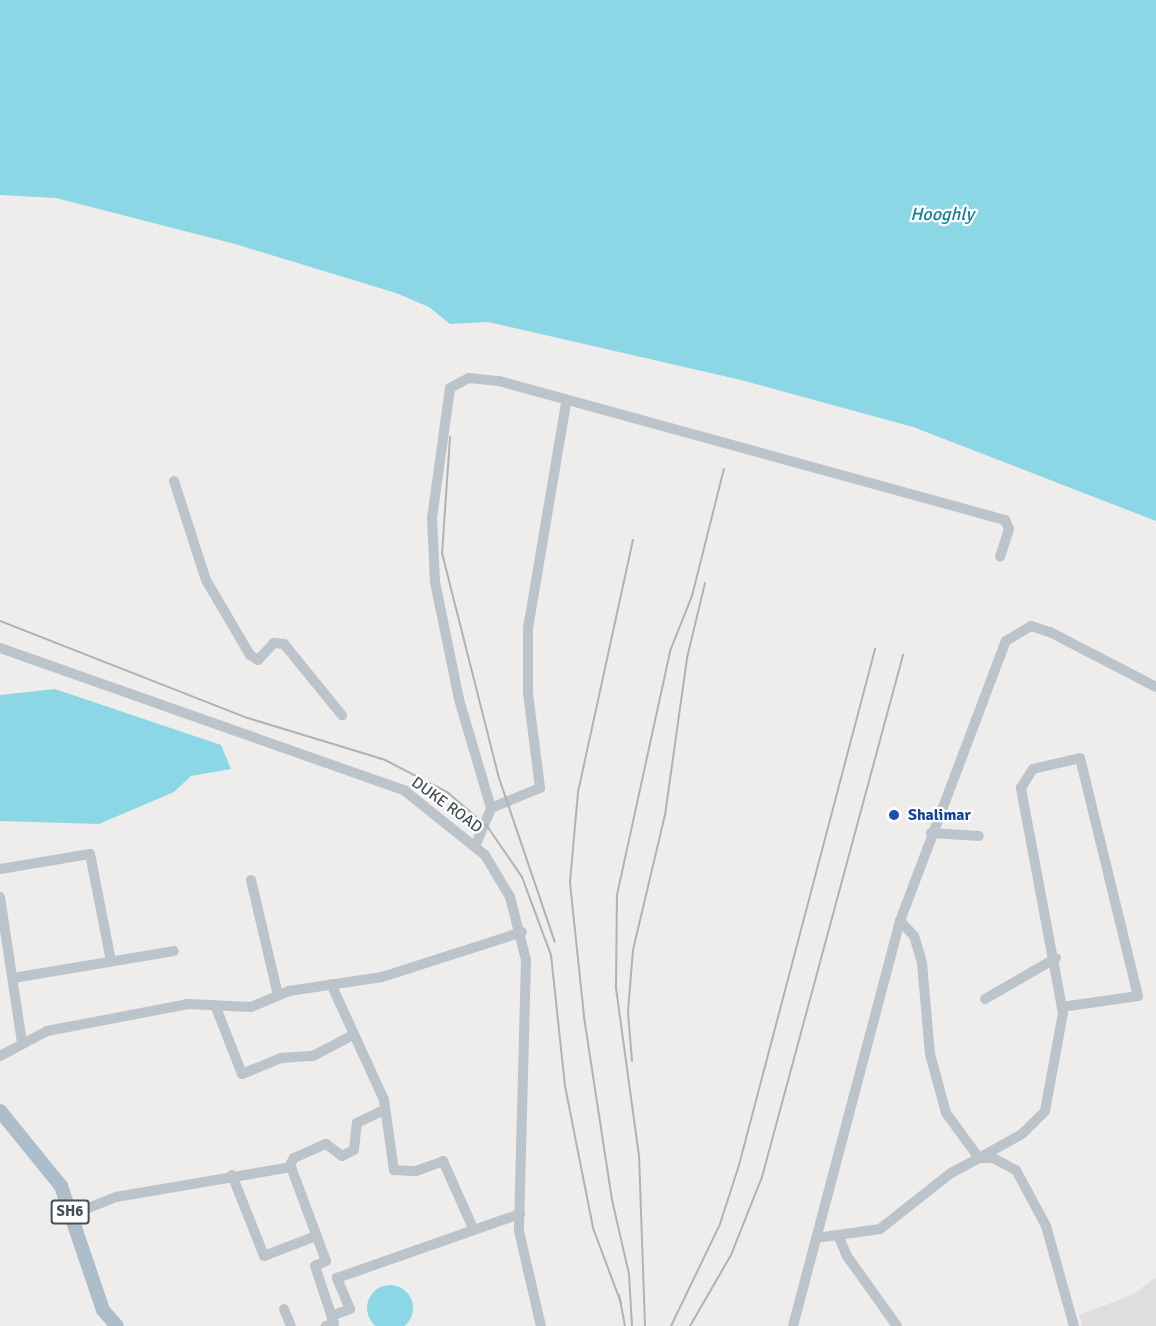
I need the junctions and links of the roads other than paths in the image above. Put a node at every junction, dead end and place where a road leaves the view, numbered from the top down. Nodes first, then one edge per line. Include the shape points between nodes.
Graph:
1 (566, 403) junction
2 (174, 481) dead end
3 (1000, 557) dead end
4 (0, 648) edge
5 (1156, 687) edge
6 (342, 716) dead end
7 (491, 808) junction
8 (931, 833) junction
9 (979, 836) dead end
10 (476, 844) junction
11 (0, 869) edge
12 (251, 880) dead end
13 (0, 897) edge
14 (900, 921) junction
15 (522, 932) junction
16 (174, 951) dead end
17 (1056, 958) junction
18 (111, 961) junction
19 (14, 978) junction
20 (331, 984) junction
21 (278, 995) junction
22 (985, 999) dead end
23 (215, 1005) junction
24 (1062, 1007) junction
25 (352, 1035) junction
26 (22, 1043) junction
27 (0, 1056) edge
28 (0, 1111) edge
29 (381, 1111) junction
30 (979, 1158) junction
31 (289, 1167) junction
32 (232, 1175) junction
33 (520, 1214) junction
34 (70, 1215) junction
35 (473, 1228) junction
36 (838, 1235) junction
37 (316, 1236) junction
38 (816, 1238) junction
39 (284, 1309) dead end
40 (329, 1321) edge
41 (117, 1326) edge
42 (291, 1326) edge
43 (541, 1326) edge
44 (793, 1326) edge
45 (897, 1326) edge
46 (1074, 1326) edge

1 - 3 street via 1005,520 1009,529
1 - 7 street via 528,628 528,693 540,788
1 - 7 street via 499,381 469,378 450,388 432,518 435,582 459,699
2 - 6 street via 206,580 250,655 258,660 274,643 284,644
4 - 10 street, DUKE ROAD via 405,791
5 - 8 street via 1050,632 1031,626 1019,630 997,659
7 - 10 street
8 - 9 street
8 - 14 street
10 - 15 street, DUKE ROAD via 510,897
11 - 18 street via 90,855
12 - 21 street
13 - 19 street
14 - 30 street via 914,936 922,963 930,1054 946,1113
14 - 38 street
15 - 20 street via 382,977
15 - 33 street, DUKE ROAD
16 - 18 street
17 - 22 street
17 - 24 street
17 - 24 street via 1021,788 1033,769 1080,758 1138,996
18 - 19 street
19 - 26 street
20 - 21 street
20 - 25 street
21 - 23 street via 251,1007
23 - 25 street via 242,1074 282,1058 313,1056
23 - 26 street via 120,1015 46,1031
24 - 30 street via 1061,1045 1045,1111 1022,1134
25 - 29 street via 384,1100
26 - 27 street
28 - 34 main road, SH6 via 61,1186
29 - 31 street via 357,1123 354,1150 342,1156 326,1144 294,1158
29 - 35 street via 394,1170 416,1171 443,1161
30 - 36 street via 925,1191 880,1229
30 - 46 street via 993,1158 1017,1170 1052,1241
31 - 32 street
31 - 37 street
32 - 34 street via 104,1199
32 - 37 street via 264,1256
33 - 35 street
33 - 43 street, DUKE ROAD
34 - 41 main road, SH6 via 103,1310
35 - 40 street via 337,1278 350,1309
36 - 38 street
36 - 45 street via 847,1256
37 - 40 street via 326,1261 315,1266
38 - 44 street
39 - 42 street

